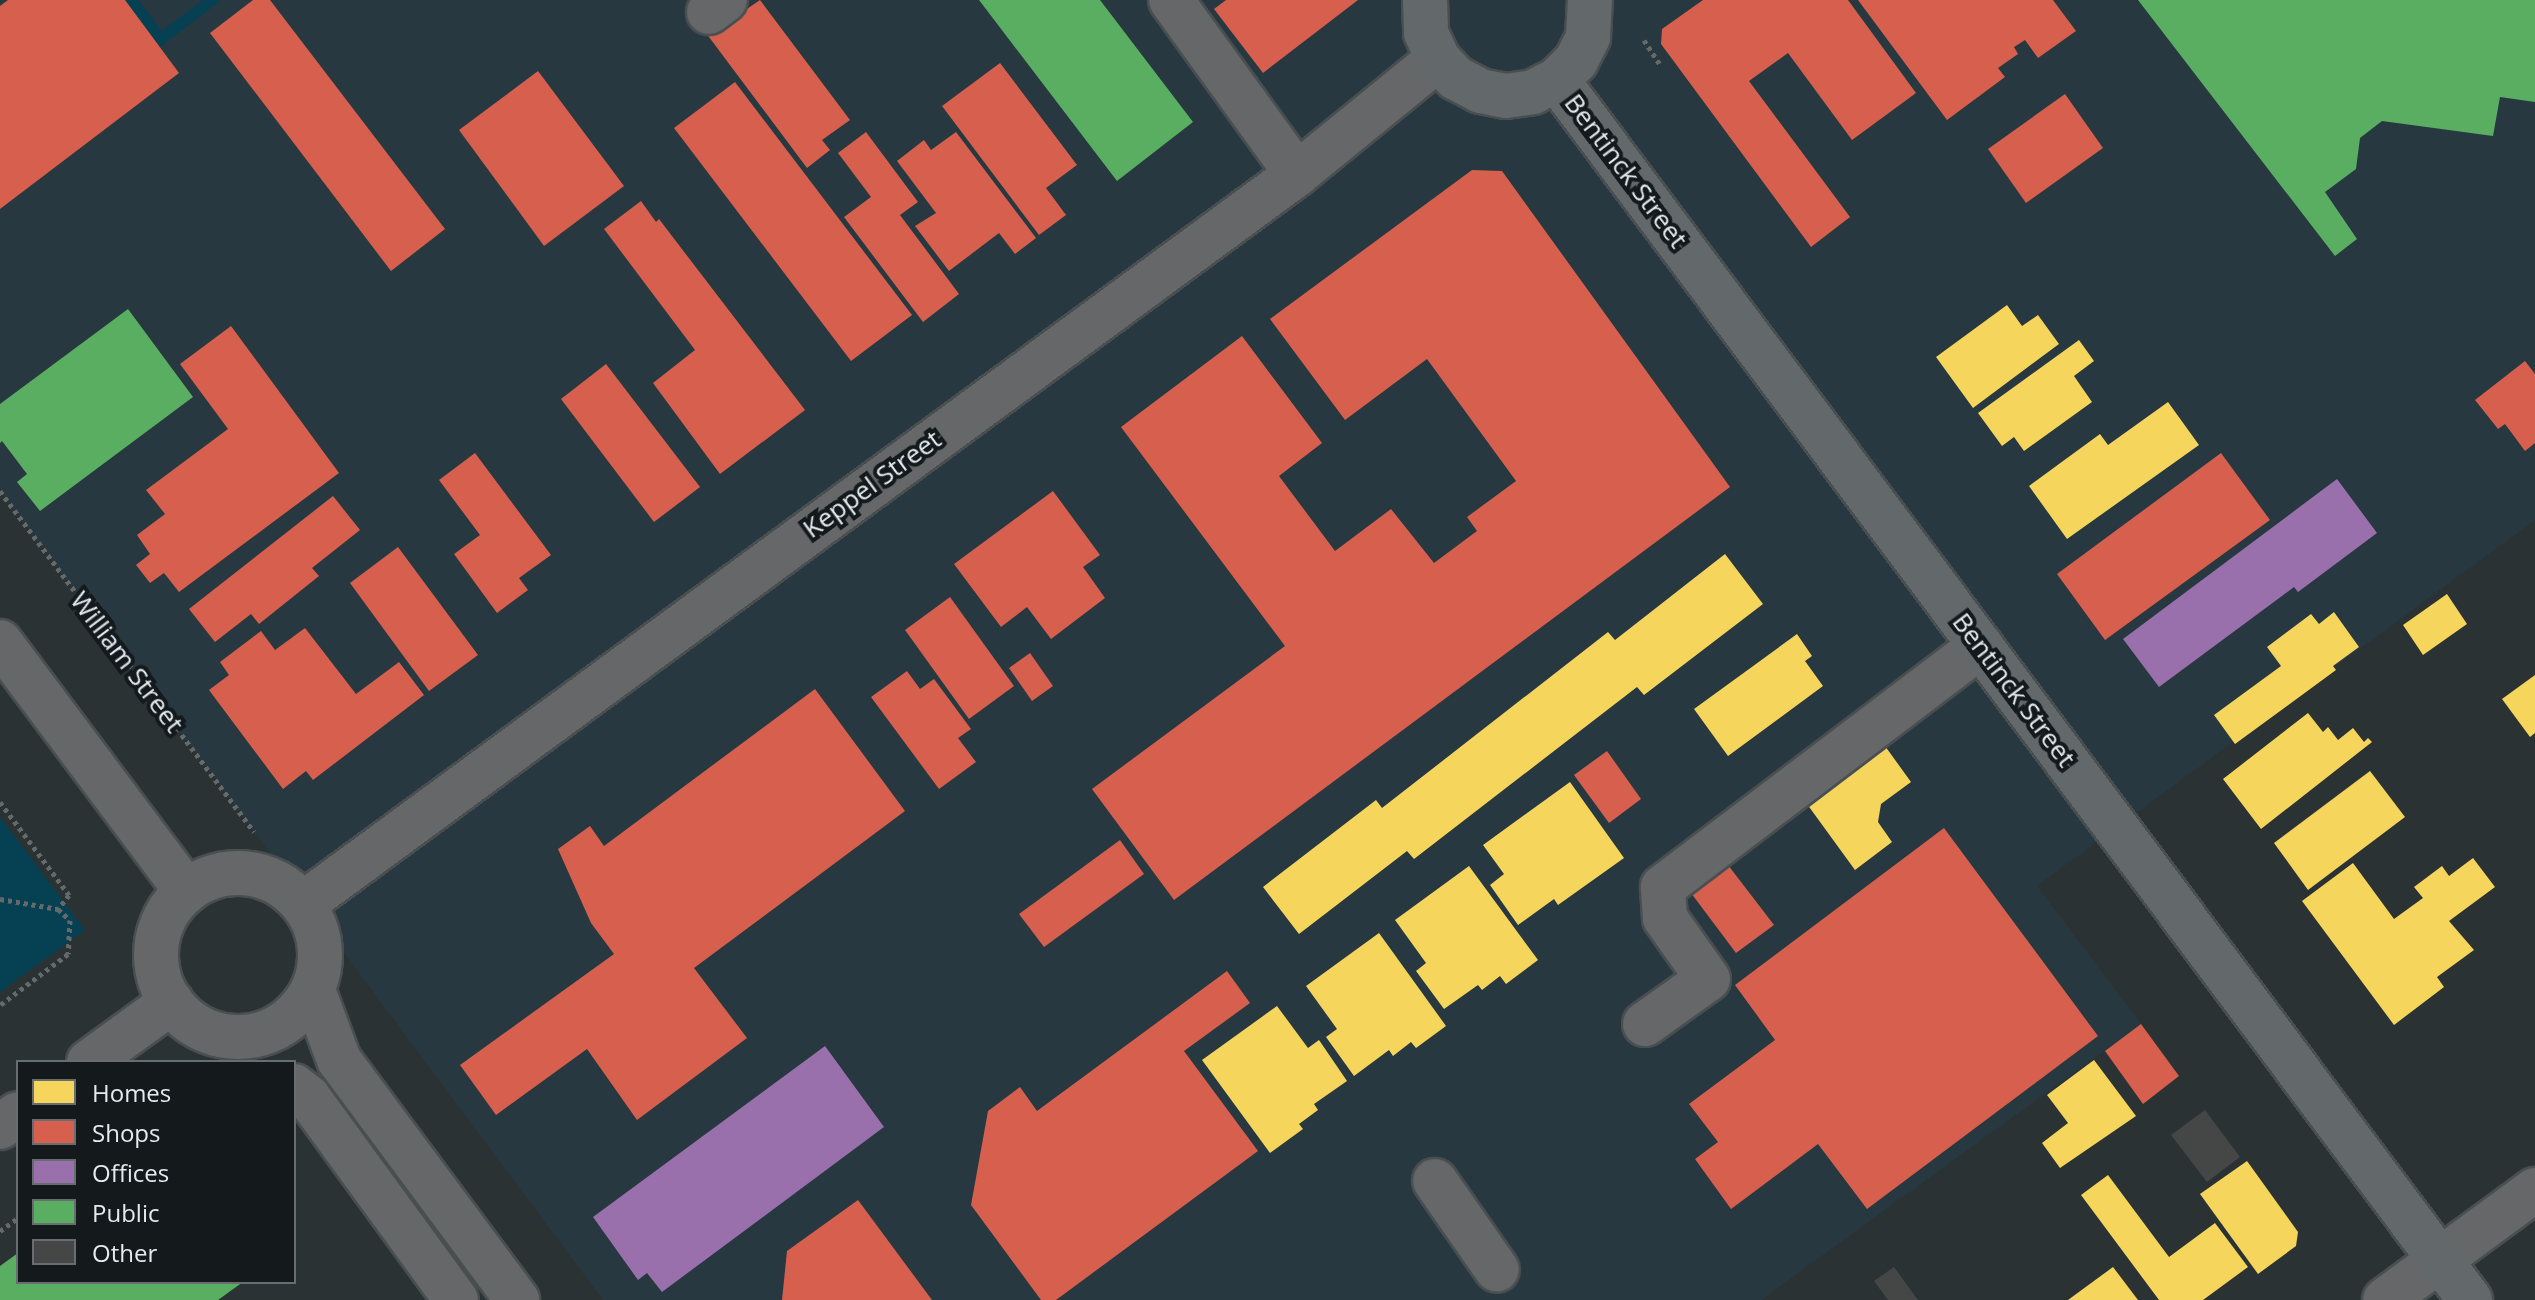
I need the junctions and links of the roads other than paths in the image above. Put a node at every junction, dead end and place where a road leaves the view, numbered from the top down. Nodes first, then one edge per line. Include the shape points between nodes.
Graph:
1 (1171, 0) edge
2 (1425, 0) edge
3 (1590, 0) edge
4 (1438, 59) junction
5 (1557, 80) junction
6 (1297, 174) junction
7 (1972, 634) junction
8 (0, 642) edge
9 (186, 891) junction
10 (303, 904) junction
11 (313, 990) junction
12 (172, 1002) junction
13 (1645, 1024) dead end
14 (247, 1050) edge
15 (92, 1060) edge
16 (296, 1088) edge
17 (1435, 1181) dead end
18 (2535, 1190) edge
19 (2441, 1260) junction
20 (1497, 1270) dead end
21 (456, 1300) edge
22 (517, 1300) edge
23 (2385, 1300) edge
24 (2470, 1300) edge

1 - 6 street
2 - 4 main road via 1426,33
3 - 5 main road via 1588,37 1576,61
4 - 5 main road via 1456,78 1493,94 1533,92
4 - 6 street, Keppel Street
5 - 7 main road, Bentinck Street
6 - 10 street, Keppel Street
7 - 13 street via 1802,744 1778,770 1650,868 1642,907 1649,929 1689,993
7 - 19 main road, Bentinck Street
8 - 9 street
9 - 10 street via 205,880 247,873 287,889
9 - 12 street via 168,912 158,938 157,966
10 - 11 street via 320,946
11 - 14 street via 301,1009 259,1035
11 - 22 street via 339,1060
12 - 14 street via 204,1031
12 - 15 street
16 - 21 street
17 - 20 street
18 - 19 street
19 - 23 street
19 - 24 main road, Bentinck Street

